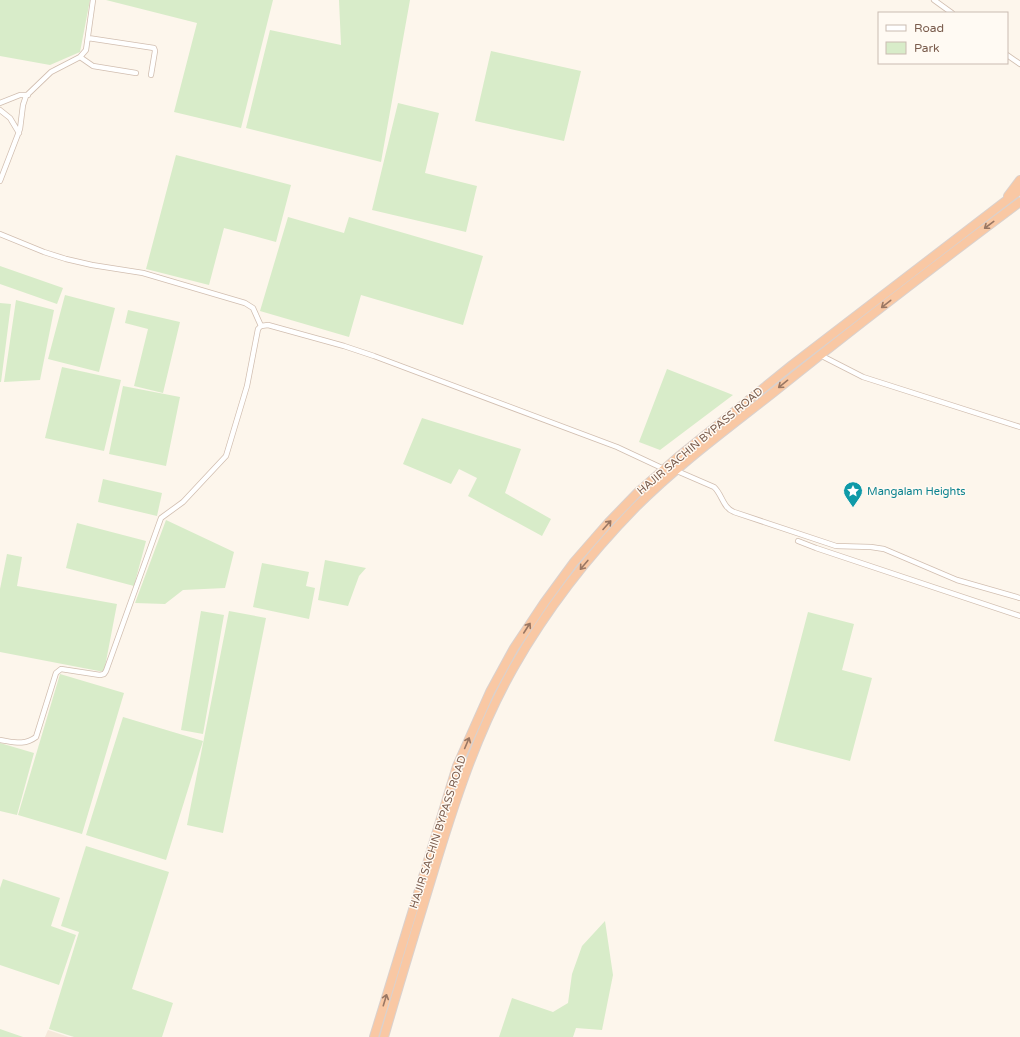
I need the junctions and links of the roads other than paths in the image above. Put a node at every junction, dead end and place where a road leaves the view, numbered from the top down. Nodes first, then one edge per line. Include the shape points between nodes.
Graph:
1 (93, 0) edge
2 (934, 0) edge
3 (951, 12) edge
4 (88, 38) junction
5 (1008, 55) edge
6 (80, 57) junction
7 (1020, 64) edge
8 (136, 73) dead end
9 (151, 75) dead end
10 (28, 95) junction
11 (0, 103) edge
12 (0, 110) edge
13 (19, 133) junction
14 (1020, 180) edge
15 (0, 181) edge
16 (1020, 190) edge
17 (1020, 202) edge
18 (1003, 203) junction
19 (1020, 208) edge
20 (1003, 215) junction
21 (0, 234) edge
22 (261, 326) junction
23 (820, 355) junction
24 (1020, 427) edge
25 (664, 469) junction
26 (677, 471) junction
27 (798, 541) dead end
28 (1020, 598) edge
29 (1020, 616) edge
30 (0, 740) edge
31 (374, 1037) edge
32 (384, 1037) edge

1 - 4 street
2 - 3 street
4 - 6 street via 86,50
4 - 9 street via 154,48
5 - 7 street
6 - 8 street via 93,66
6 - 10 street via 51,72
10 - 11 street
10 - 13 street via 23,105
12 - 13 street via 10,118
13 - 15 street
14 - 18 highway
16 - 18 highway, HAJIR SACHIN BYPASS ROAD
17 - 20 highway
18 - 25 highway, HAJIR SACHIN BYPASS ROAD via 792,365
19 - 20 highway
20 -> 23 highway
21 - 22 street via 66,260 143,273 244,303 253,308
22 - 25 street via 268,325 374,356 617,447
22 - 30 street via 258,329 247,386 226,456 183,502 161,518 106,671 100,675 58,670 36,737 24,743
23 - 24 street via 863,377
23 -> 26 highway
31 -> 25 highway, HAJIR SACHIN BYPASS ROAD via 457,766 490,692 514,648 574,562 608,523
26 - 28 street via 714,487 727,507 734,512 836,546 884,548 957,580
26 -> 32 highway via 637,506 570,582 510,674 486,721 450,816
27 - 29 street

